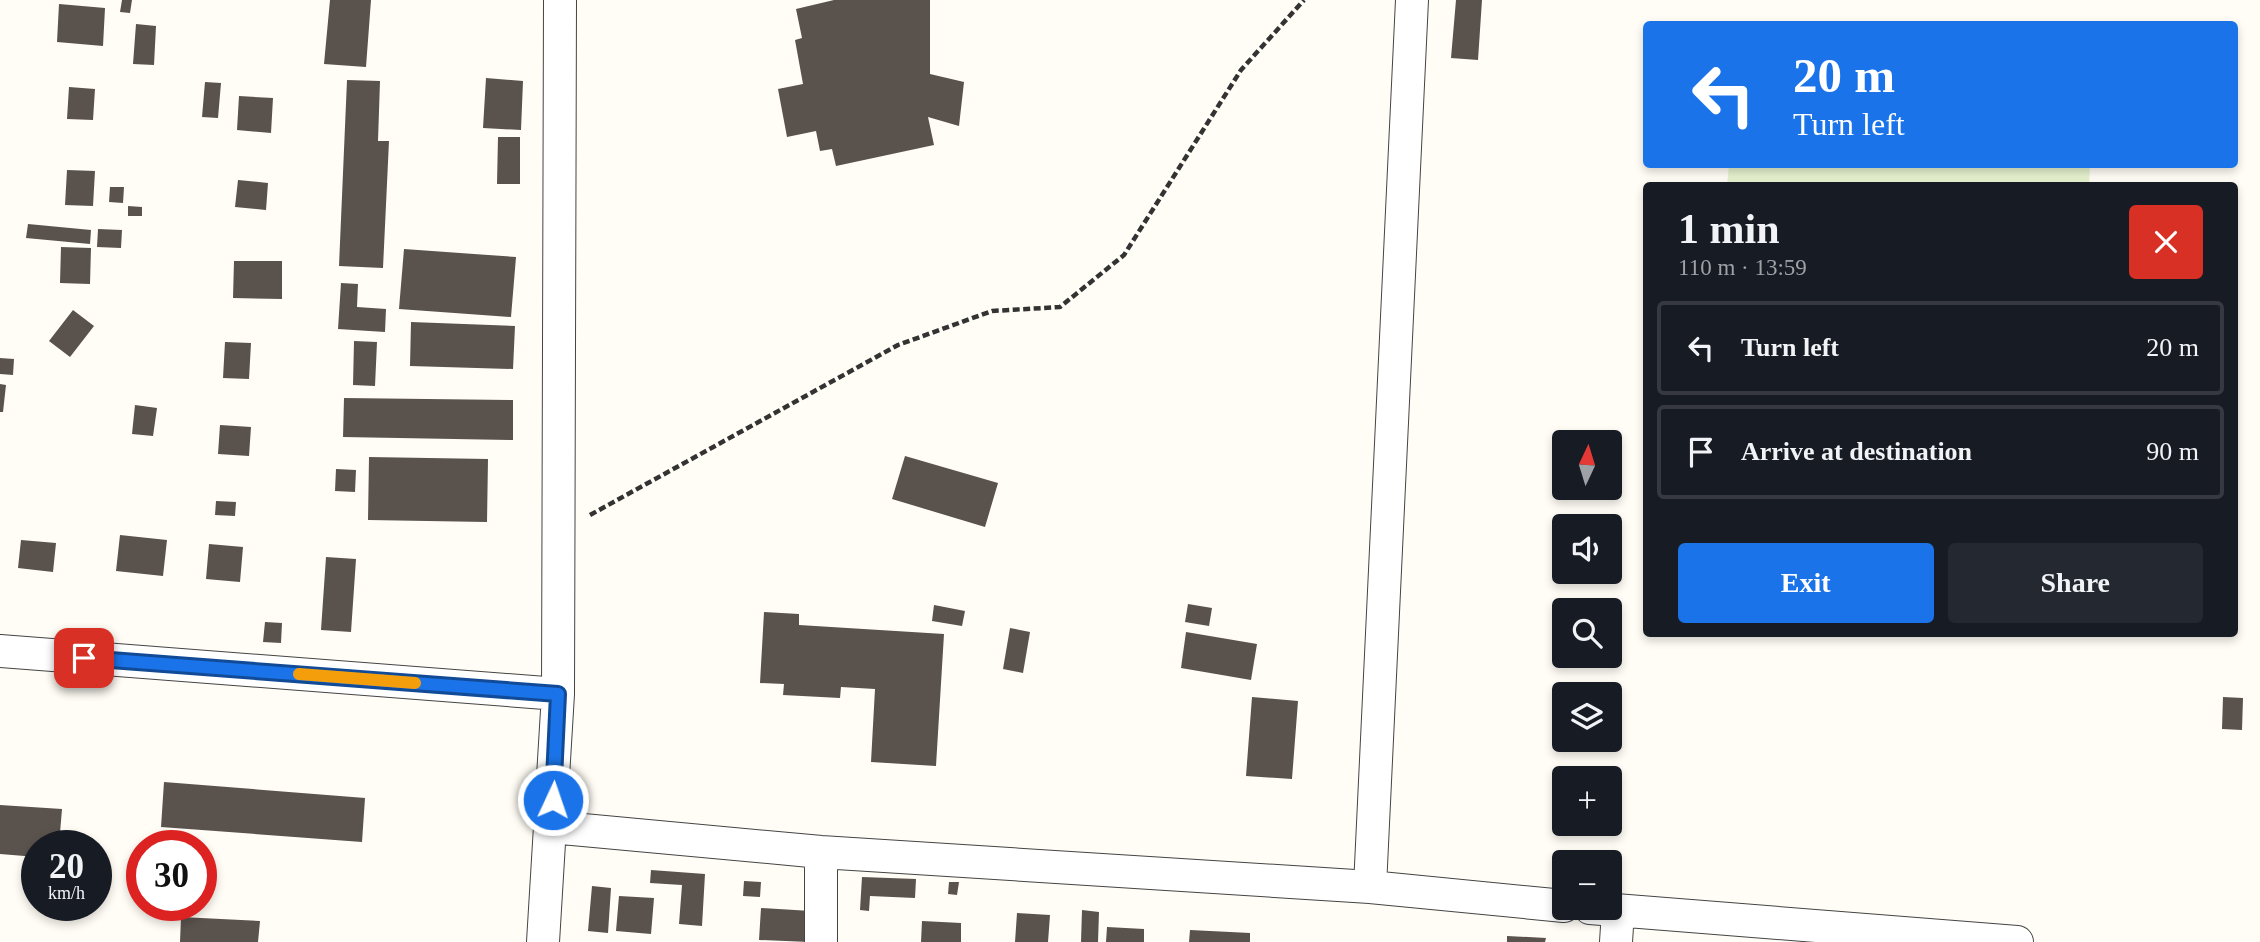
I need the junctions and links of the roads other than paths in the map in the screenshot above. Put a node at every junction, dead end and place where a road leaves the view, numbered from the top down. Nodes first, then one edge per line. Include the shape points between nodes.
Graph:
1 (560, 0) edge
2 (1412, 0) edge
3 (0, 652) edge
4 (558, 694) junction
5 (551, 827) junction
6 (821, 852) junction
7 (1370, 887) junction
8 (1552, 905) edge
9 (1622, 912) edge
10 (1608, 920) edge
11 (1913, 937) edge
12 (543, 942) edge
13 (821, 942) edge
14 (1616, 942) edge
15 (2017, 942) edge

1 - 4 street
2 - 7 street
3 - 4 street
4 - 5 street
5 - 6 street
5 - 12 street
6 - 7 street
6 - 13 street
7 - 8 street
9 - 11 street
10 - 14 street
11 - 15 street

